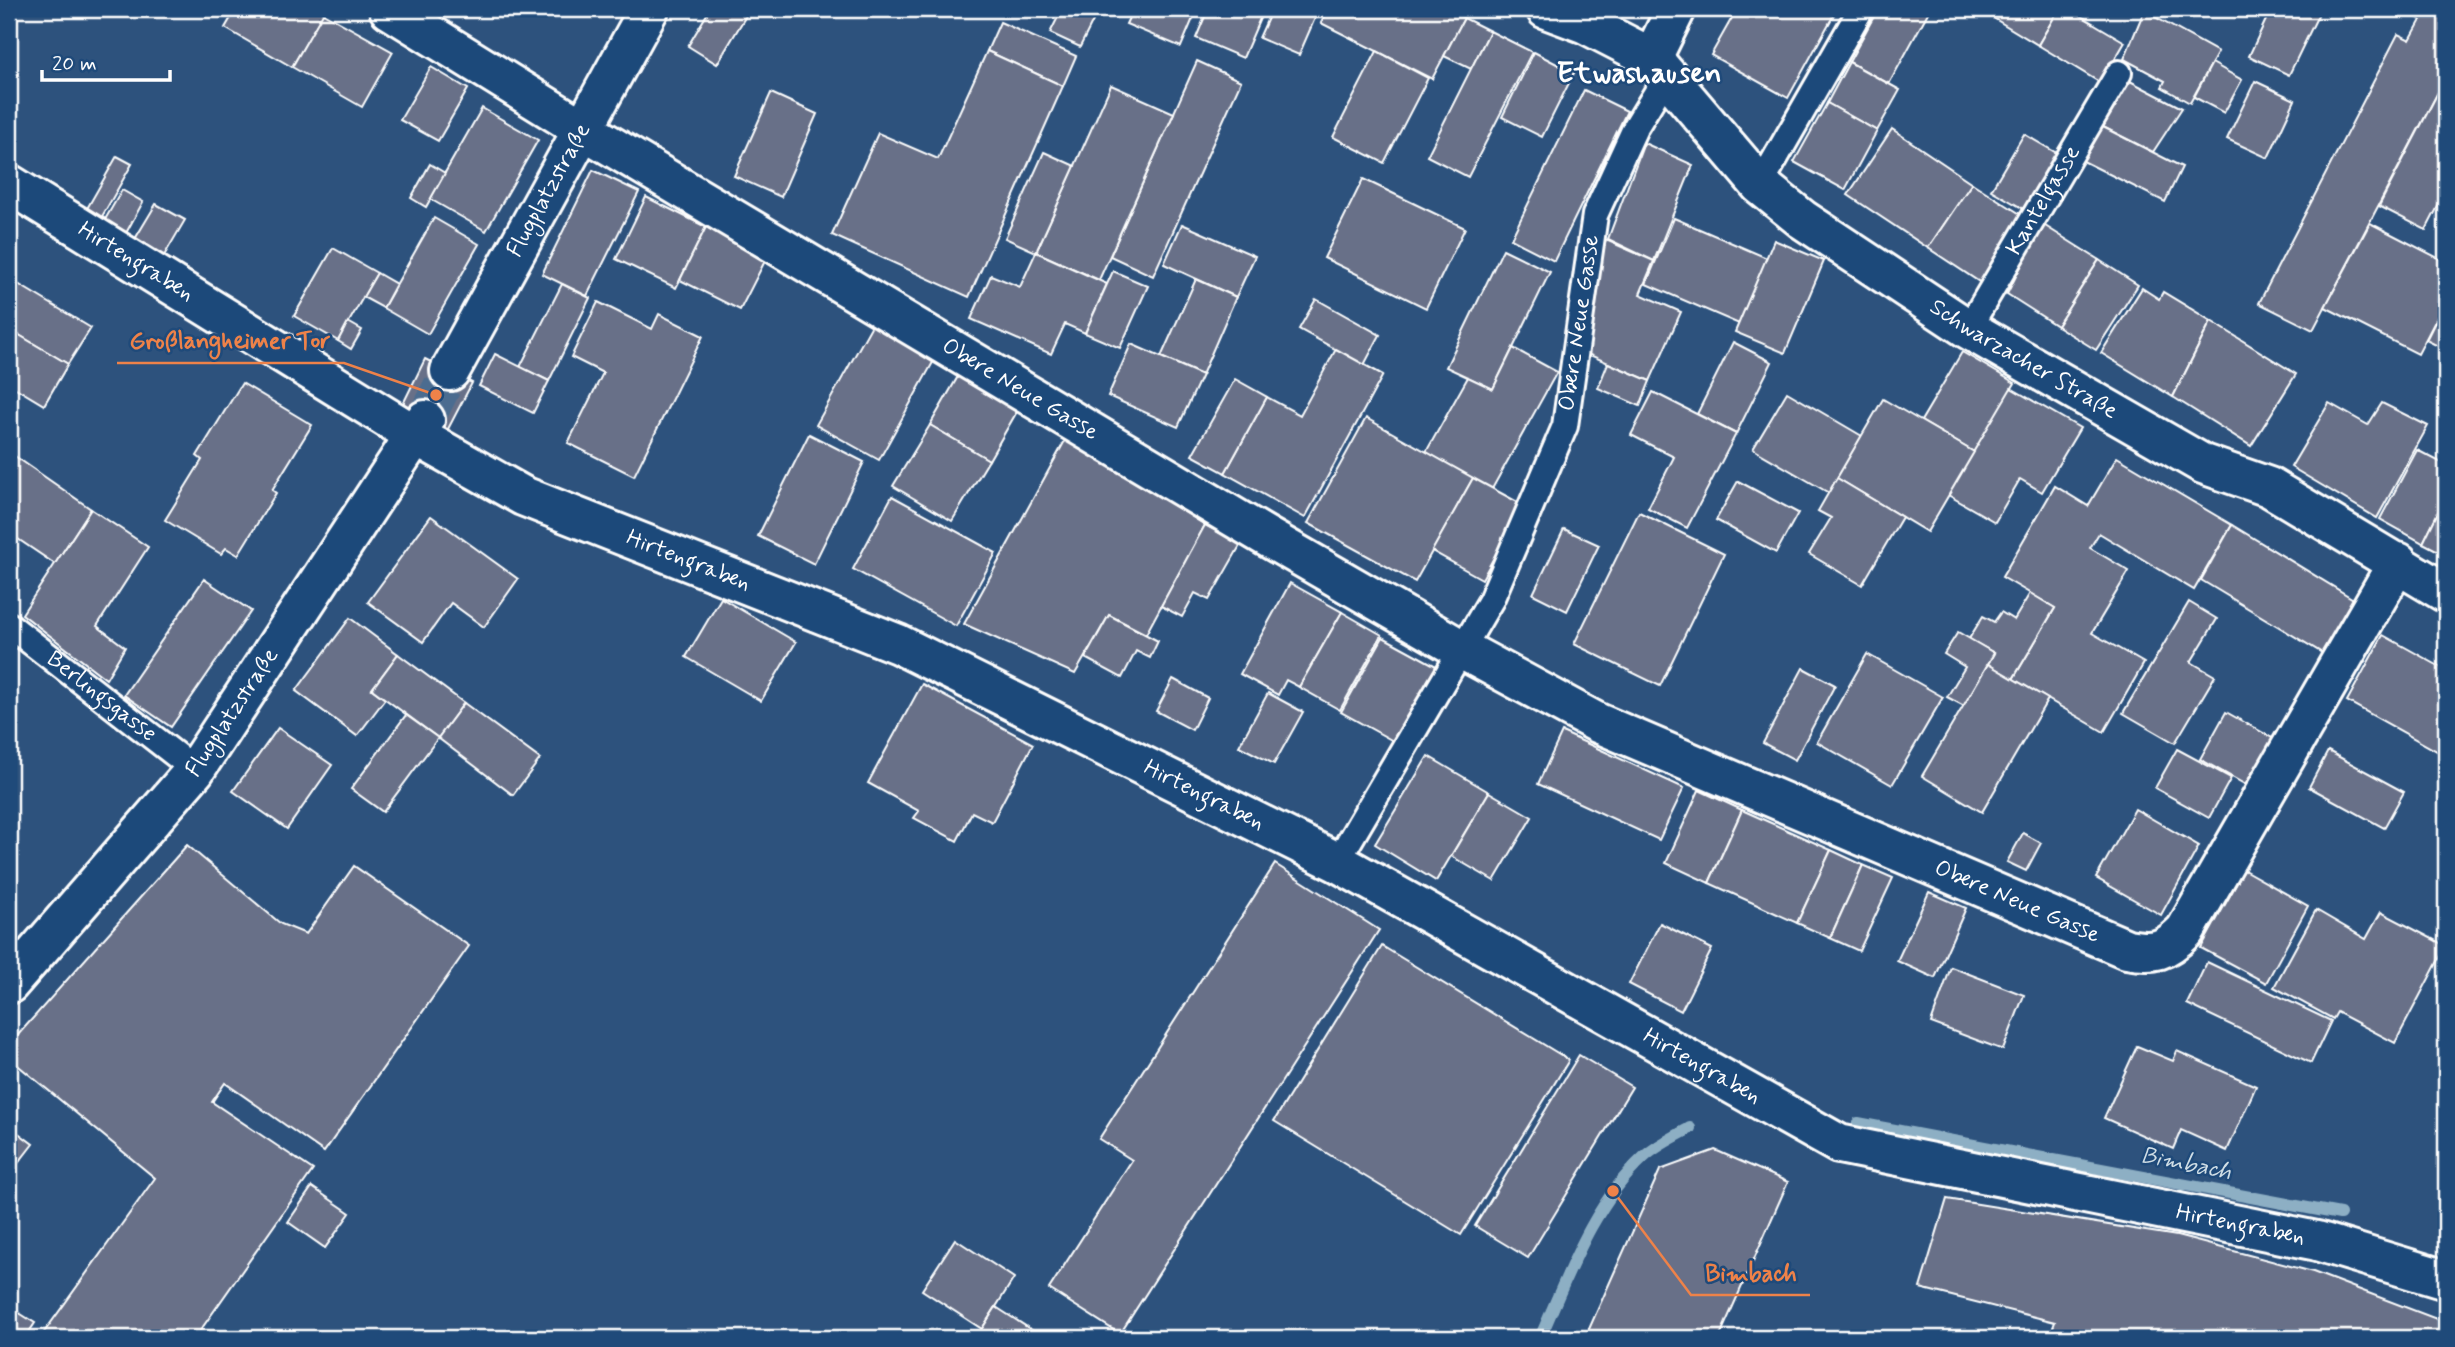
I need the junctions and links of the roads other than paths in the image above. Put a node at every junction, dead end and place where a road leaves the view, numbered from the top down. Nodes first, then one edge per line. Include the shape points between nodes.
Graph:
1 (389, 9) edge
2 (649, 9) edge
3 (1546, 9) edge
4 (1676, 9) edge
5 (1861, 9) edge
6 (1659, 68) junction
7 (2119, 73) dead end
8 (581, 128) junction
9 (9, 184) edge
10 (1760, 185) junction
11 (1968, 329) junction
12 (450, 371) tunnel mouth
13 (420, 428) junction
14 (2398, 562) junction
15 (2446, 593) edge
16 (9, 625) edge
17 (1461, 649) junction
18 (195, 769) junction
19 (1337, 862) junction
20 (9, 984) edge
21 (2446, 1280) edge

1 - 8 street, Obere Neue Gasse
2 - 8 street, Flugplatzstraße
3 - 6 street, Schwarzacher Straße via 1586,23
4 - 6 street
5 - 10 lane
6 - 10 street, Schwarzacher Straße
6 - 17 lane, Obere Neue Gasse via 1595,215 1565,426 1491,600
7 - 11 lane, Kantelgasse
8 - 12 street, Flugplatzstraße
8 - 17 street, Obere Neue Gasse
9 - 13 street, Hirtengraben
10 - 11 street, Schwarzacher Straße via 1802,219
11 - 14 street, Schwarzacher Straße via 2203,464 2269,487
13 - 18 street, Flugplatzstraße
13 - 19 street, Hirtengraben via 523,496 898,644
14 - 15 street, Schwarzacher Straße
14 - 17 street, Obere Neue Gasse via 2185,931 2170,946 2147,953 1598,723
16 - 18 lane, Berlingsgasse
17 - 19 lane, Obere Neue Gasse
18 - 20 street, Flugplatzstraße
19 - 21 street, Hirtengraben via 1839,1144 2317,1241

